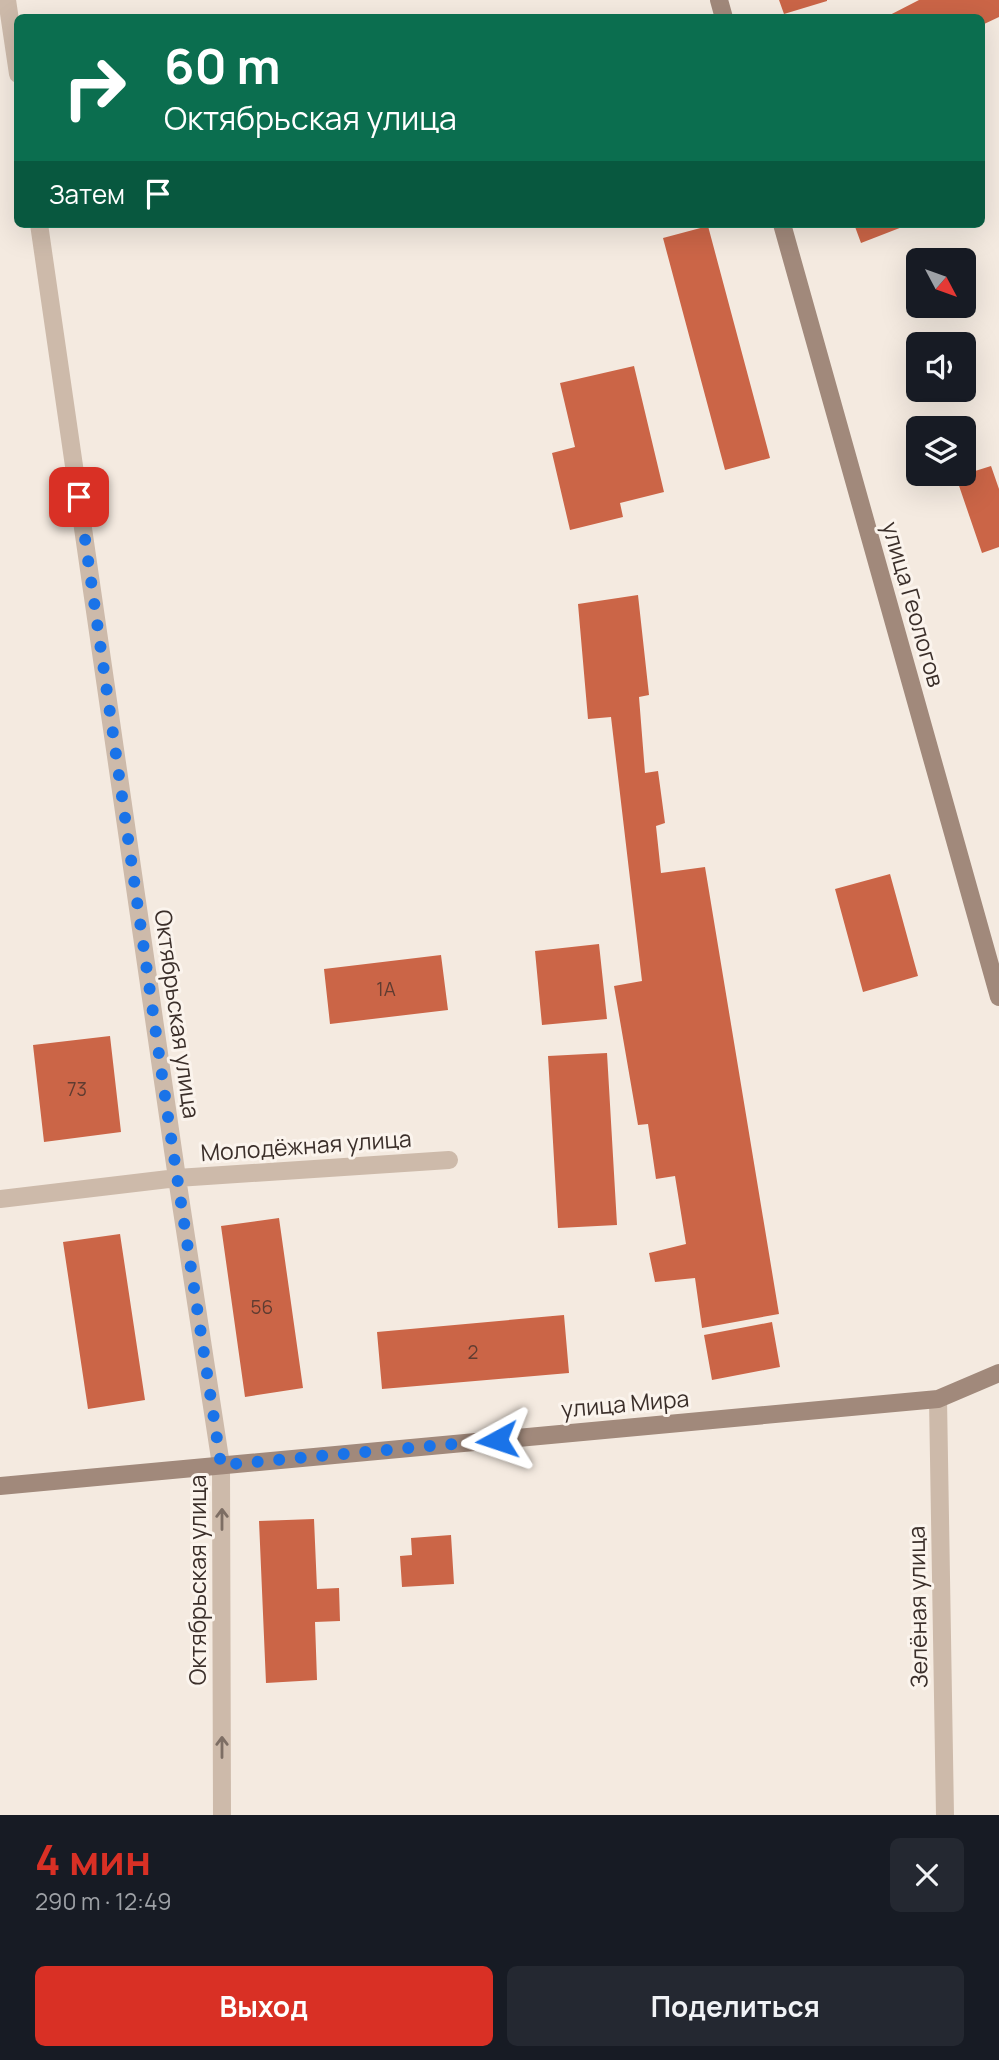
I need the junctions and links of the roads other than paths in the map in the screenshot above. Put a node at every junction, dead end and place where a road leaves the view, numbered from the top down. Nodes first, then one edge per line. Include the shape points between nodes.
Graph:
1 (7, 0) edge
2 (14, 47) edge
3 (40, 228) edge
4 (783, 228) edge
5 (999, 997) edge
6 (449, 1160) dead end
7 (177, 1178) junction
8 (0, 1199) edge
9 (999, 1373) edge
10 (939, 1399) junction
11 (221, 1465) junction
12 (0, 1486) edge
13 (222, 1815) edge
14 (945, 1815) edge

1 - 2 street
3 - 7 street, Октябрьская улица
4 - 5 main road, улица Геологов
6 - 7 street, Молодёжная улица
7 - 8 street, Молодёжная улица
7 - 11 street, Октябрьская улица
9 - 10 main road, улица Мира
10 - 11 main road, улица Мира
10 - 14 street, Зелёная улица
11 - 12 main road, улица Мира
13 -> 11 street, Октябрьская улица

